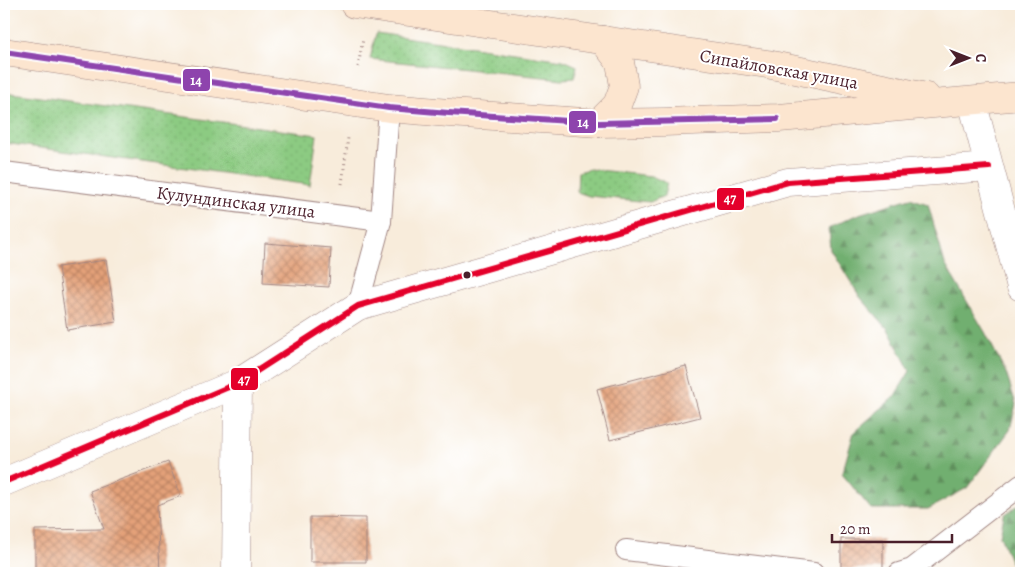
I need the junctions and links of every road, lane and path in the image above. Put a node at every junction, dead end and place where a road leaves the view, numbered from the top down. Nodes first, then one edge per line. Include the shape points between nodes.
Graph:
1 (354, 4) edge
2 (603, 40) junction
3 (4, 52) edge
4 (1021, 96) edge
5 (963, 102) junction
6 (389, 108) junction
7 (599, 124) junction
8 (989, 167) junction
9 (4, 172) edge
10 (381, 221) junction
11 (1021, 287) edge
12 (358, 306) junction
13 (238, 383) junction
14 (4, 482) edge
15 (1021, 485) edge
16 (626, 550) dead end
17 (236, 573) edge
18 (814, 573) edge
19 (899, 573) edge

1 - 2 main road, Сипайловская улица
2 - 5 main road, Сипайловская улица via 768,64
2 - 7 main road via 620,62 624,86 617,104
3 - 6 main road, Сипайловская улица
4 - 5 main road, Сипайловская улица
5 - 7 main road, Сипайловская улица via 780,118
5 - 8 street
6 - 7 main road, Сипайловская улица
6 - 10 lane
8 - 11 street
8 - 12 street via 788,182
9 - 10 lane, Кулундинская улица
10 - 12 lane
12 - 13 street
13 - 14 street
13 - 17 street
15 - 19 lane via 912,569
16 - 18 lane

